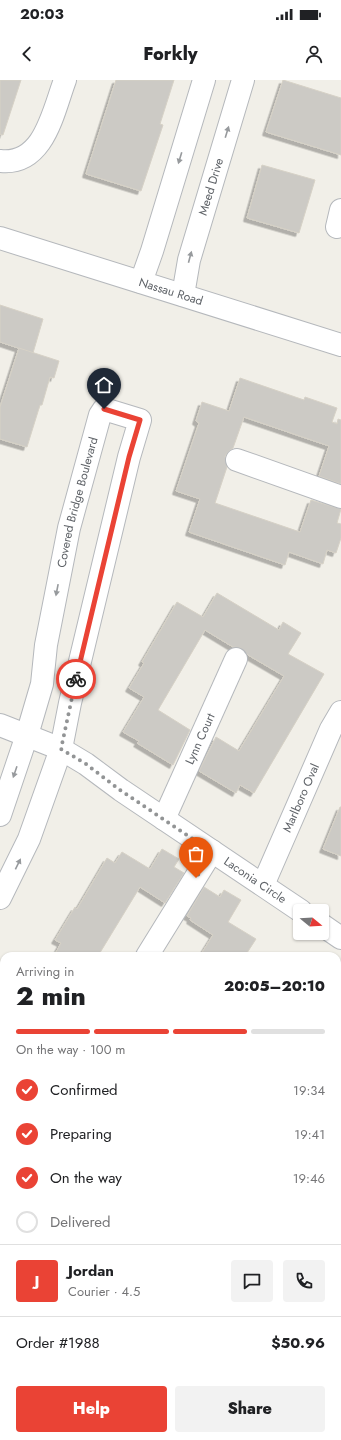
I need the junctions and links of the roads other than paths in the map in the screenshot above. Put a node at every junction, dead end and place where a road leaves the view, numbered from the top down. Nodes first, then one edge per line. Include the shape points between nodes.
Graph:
1 (64, 80) edge
2 (204, 80) edge
3 (243, 80) edge
4 (10, 160) edge
5 (0, 238) edge
6 (140, 282) junction
7 (183, 295) junction
8 (341, 345) edge
9 (237, 460) dead end
10 (341, 497) edge
11 (236, 659) dead end
12 (341, 712) edge
13 (0, 724) edge
14 (28, 735) junction
15 (61, 749) junction
16 (0, 815) edge
17 (164, 819) junction
18 (212, 852) junction
19 (263, 886) junction
20 (0, 898) edge
21 (293, 906) edge
22 (329, 930) edge
23 (341, 938) edge
24 (150, 952) edge

1 - 4 street via 42,141 33,152
2 -> 6 street via 152,251
7 -> 3 street, Meed Drive via 189,260
5 - 6 street, Nassau Road
6 - 7 street, Nassau Road
7 - 8 street, Nassau Road
9 - 10 street
11 - 17 street, Lynn Court
12 - 19 street, Marlboro Oval via 331,729
13 - 14 street, Laconia Circle
14 - 15 street, Laconia Circle
15 -> 14 street, Covered Bridge Boulevard via 129,457 140,420 104,409 100,415 69,528 46,645 42,684
14 -> 16 street, Covered Bridge Boulevard
15 - 17 street, Laconia Circle
20 -> 15 street, Covered Bridge Boulevard via 30,839
17 - 18 street, Laconia Circle
18 - 19 street, Laconia Circle
18 - 24 street
19 - 21 street, Laconia Circle
22 - 23 street

